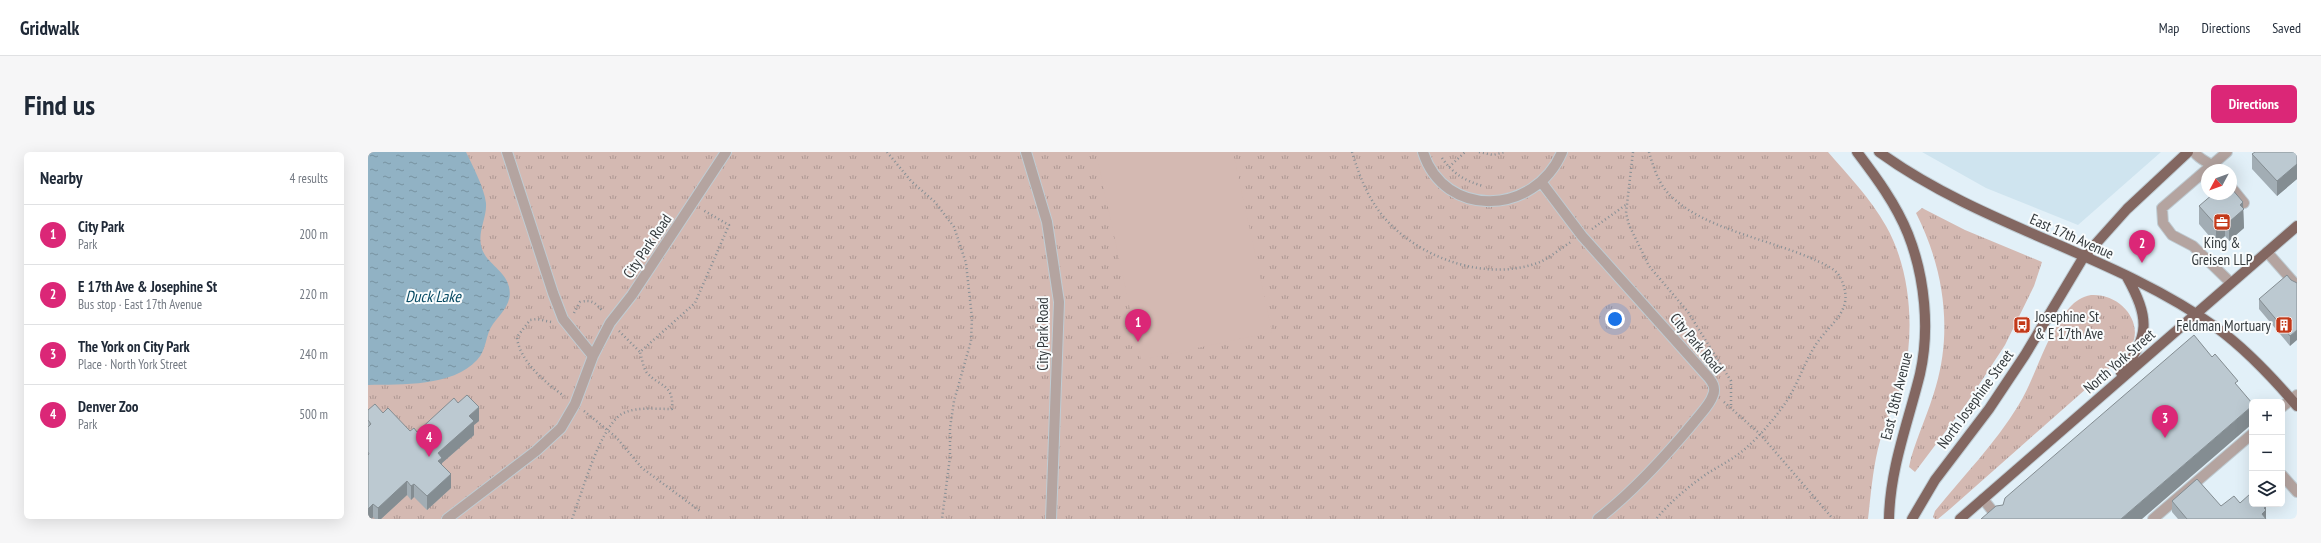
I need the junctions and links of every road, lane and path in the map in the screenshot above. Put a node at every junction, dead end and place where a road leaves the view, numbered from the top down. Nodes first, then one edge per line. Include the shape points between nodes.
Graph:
1 (507, 152) edge
2 (726, 152) edge
3 (887, 152) edge
4 (1026, 152) edge
5 (1352, 152) edge
6 (1423, 152) edge
7 (1439, 152) edge
8 (1465, 152) edge
9 (1479, 152) edge
10 (1505, 152) edge
11 (1562, 152) edge
12 (1633, 152) edge
13 (1649, 152) edge
14 (1857, 152) edge
15 (1879, 152) edge
16 (2188, 152) edge
17 (2194, 152) edge
18 (2227, 152) edge
19 (2207, 164) edge
20 (2217, 164) edge
21 (1448, 167) junction
22 (2201, 178) edge
23 (1542, 183) junction
24 (1489, 186) dead end
25 (2237, 195) edge
26 (2244, 203) edge
27 (693, 204) junction
28 (1627, 204) junction
29 (2297, 226) edge
30 (1582, 236) junction
31 (2267, 252) junction
32 (2083, 258) junction
33 (2127, 277) junction
34 (2231, 283) junction
35 (2297, 286) edge
36 (2196, 314) junction
37 (593, 356) junction
38 (2105, 393) junction
39 (1713, 396) junction
40 (2295, 400) edge
41 (2285, 406) edge
42 (1731, 408) junction
43 (1760, 434) junction
44 (2249, 439) edge
45 (2285, 478) edge
46 (2297, 492) edge
47 (1983, 499) junction
48 (447, 519) edge
49 (572, 519) edge
50 (942, 519) edge
51 (1051, 519) edge
52 (1598, 519) edge
53 (1656, 519) edge
54 (1833, 519) edge
55 (1889, 519) edge
56 (1912, 519) edge
57 (1960, 519) edge
58 (1999, 519) edge
59 (2153, 519) edge

1 - 37 lane via 563,319
2 - 27 lane, City Park Road
3 - 50 path via 911,181 935,202 954,227 966,263 972,318 971,341 954,401
4 - 51 lane, City Park Road via 1047,222 1059,302
5 - 30 path via 1365,191 1382,215 1395,229 1442,258 1474,268 1505,269 1540,262
6 - 23 lane via 1437,177 1447,186 1469,198 1495,202 1508,200
7 - 21 path
8 - 21 path
9 - 10 path via 1493,155
11 - 23 lane
12 - 28 path
13 - 43 path via 1668,193 1703,218 1795,251 1829,266 1841,277 1846,292 1845,306 1815,346 1784,405
14 - 55 main road, East 18th Avenue via 1905,226 1917,264 1922,296 1924,342 1921,366 1895,466
15 - 32 main road, East 17th Avenue via 1956,200
16 - 32 main road, North Josephine Street via 2127,209
17 - 19 lane
18 - 20 lane
21 - 24 path via 1465,180
22 - 34 lane via 2162,208 2163,223 2172,235 2193,246
23 - 30 lane, City Park Road
25 - 26 lane
27 - 37 lane, City Park Road via 632,295 610,323
27 - 49 path via 729,225 696,303 640,352 646,372 668,388 673,398 672,409 625,412 618,415 606,430
28 - 30 path
28 - 42 path via 1629,225 1649,266 1688,312 1732,381
29 - 31 main road, North York Street
30 - 39 lane, City Park Road via 1709,378 1714,387
31 - 34 main road, North York Street
31 - 35 lane
32 - 33 main road, East 17th Avenue
32 - 56 main road, North Josephine Street via 2017,367 1989,409 1935,480
33 - 36 main road, East 17th Avenue
33 - 38 main road via 2141,305 2145,330 2134,357
34 - 36 main road, North York Street
36 - 38 main road, North York Street
36 - 40 main road, East 17th Avenue via 2243,350
37 - 48 lane, City Park Road via 575,404 561,428
38 - 47 main road, North York Street
39 - 42 path
39 - 52 lane, City Park Road via 1683,435 1622,501
40 - 41 lane
42 - 43 path
43 - 53 path via 1746,448 1682,494
43 - 54 path
44 - 59 lane
45 - 46 lane
47 - 57 main road, North York Street
47 - 58 lane

